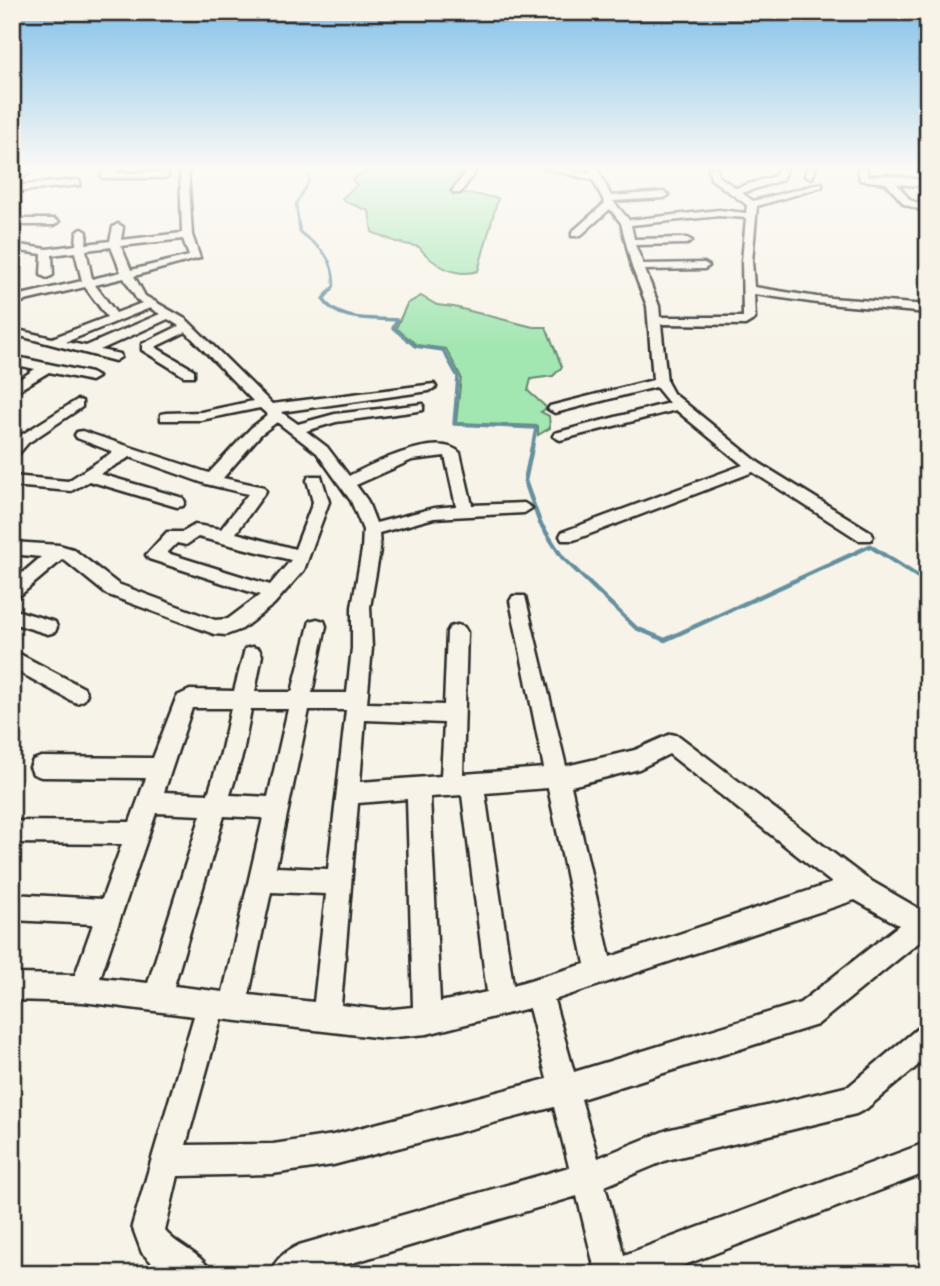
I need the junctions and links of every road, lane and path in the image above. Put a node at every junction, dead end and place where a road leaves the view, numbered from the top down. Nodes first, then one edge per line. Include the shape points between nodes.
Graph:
1 (118, 228) edge
2 (187, 228) edge
3 (579, 228) edge
4 (626, 228) edge
5 (751, 228) edge
6 (82, 232) dead end
7 (576, 234) dead end
8 (187, 235) junction
9 (687, 241) dead end
10 (629, 242) junction
11 (116, 244) junction
12 (12, 247) edge
13 (79, 248) junction
14 (47, 252) junction
15 (704, 265) dead end
16 (637, 267) junction
17 (127, 274) junction
18 (47, 275) dead end
19 (86, 284) junction
20 (748, 290) junction
21 (12, 301) edge
22 (149, 304) junction
23 (928, 309) edge
24 (168, 315) junction
25 (114, 318) junction
26 (654, 320) junction
27 (187, 327) junction
28 (22, 335) dead end
29 (54, 342) junction
30 (89, 350) junction
31 (115, 357) dead end
32 (12, 360) edge
33 (47, 367) junction
34 (189, 373) dead end
35 (91, 377) dead end
36 (660, 382) junction
37 (429, 387) dead end
38 (13, 388) edge
39 (77, 404) dead end
40 (678, 405) junction
41 (418, 407) dead end
42 (270, 409) junction
43 (555, 409) dead end
44 (166, 417) dead end
45 (297, 429) junction
46 (82, 435) dead end
47 (560, 436) dead end
48 (126, 452) junction
49 (12, 453) edge
50 (754, 466) junction
51 (89, 476) junction
52 (212, 480) junction
53 (315, 480) dead end
54 (12, 481) edge
55 (347, 484) junction
56 (359, 500) junction
57 (177, 502) dead end
58 (321, 502) junction
59 (524, 508) dead end
60 (465, 510) junction
61 (371, 530) junction
62 (225, 536) junction
63 (568, 536) dead end
64 (865, 536) dead end
65 (12, 548) edge
66 (59, 551) junction
67 (302, 556) junction
68 (12, 592) edge
69 (274, 593) junction
70 (519, 601) dead end
71 (12, 616) edge
72 (317, 626) dead end
73 (48, 627) dead end
74 (457, 632) dead end
75 (252, 655) dead end
76 (12, 658) edge
77 (77, 694) dead end
78 (243, 698) junction
79 (301, 701) junction
80 (357, 706) junction
81 (454, 715) junction
82 (41, 767) dead end
83 (159, 768) junction
84 (557, 776) junction
85 (462, 784) junction
86 (418, 789) junction
87 (348, 793) junction
88 (148, 802) junction
89 (216, 804) junction
90 (277, 808) junction
91 (12, 832) edge
92 (137, 833) junction
93 (261, 879) junction
94 (339, 882) junction
95 (857, 887) junction
96 (12, 907) edge
97 (110, 912) junction
98 (925, 926) edge
99 (600, 973) junction
100 (12, 987) edge
101 (83, 989) junction
102 (538, 991) junction
103 (157, 998) junction
104 (502, 1002) junction
105 (222, 1005) junction
106 (326, 1017) junction
107 (427, 1020) junction
108 (928, 1038) edge
109 (565, 1089) junction
110 (928, 1157) edge
111 (166, 1161) junction
112 (588, 1177) junction
113 (288, 1272) edge
114 (195, 1274) edge
115 (615, 1274) edge

1 - 11 street
2 - 8 street
3 - 7 street
4 - 10 street
5 - 20 street
6 - 13 street
8 - 11 street via 151,235
8 - 17 street via 194,259
9 - 10 street
10 - 16 street
11 - 13 street
11 - 17 street
12 - 14 street
13 - 14 street
13 - 19 street
14 - 18 street
15 - 16 street
16 - 26 street
17 - 19 street
17 - 22 street
19 - 21 street
19 - 25 street
20 - 23 street
20 - 26 street via 746,321
22 - 24 street
22 - 25 street
24 - 27 street
24 - 30 street
25 - 29 street
26 - 36 street
27 - 34 street via 146,347
27 - 42 street
28 - 29 street
29 - 30 street
30 - 31 street
32 - 33 street
33 - 35 street
33 - 38 street
36 - 40 street
36 - 43 street
37 - 42 street
39 - 49 street via 23,440
40 - 47 street
40 - 50 street
41 - 45 street via 335,418
42 - 44 street
42 - 45 street
42 - 52 street
45 - 55 street via 322,450
46 - 48 street
48 - 51 street
48 - 52 street
50 - 63 street
50 - 64 street
51 - 54 street via 71,486
51 - 57 street
52 - 62 street via 258,491
53 - 58 street
55 - 56 street
55 - 60 street via 392,460 447,451 452,453
56 - 58 street
56 - 61 street
58 - 67 street
59 - 60 street
60 - 61 street via 434,513
61 - 80 street
62 - 67 street
62 - 69 street via 195,531 186,539 173,536 155,555
65 - 66 street
66 - 68 street
66 - 69 street via 74,557 111,589 215,627 235,624
67 - 69 street
70 - 84 street
71 - 73 street
72 - 79 street
74 - 81 street
75 - 78 street
76 - 77 street
78 - 79 street
78 - 83 street via 184,702
78 - 89 street
79 - 80 street
79 - 90 street
80 - 81 street
80 - 87 street
81 - 85 street
82 - 83 street
83 - 88 street
84 - 85 street
84 - 95 street via 621,765 671,743
84 - 99 street
85 - 86 street
85 - 104 street
86 - 87 street
86 - 107 street
87 - 94 street
88 - 89 street
88 - 92 street
89 - 90 street
89 - 103 street
90 - 93 street
91 - 92 street
92 - 97 street
93 - 94 street
93 - 105 street
94 - 106 street
95 - 98 street
95 - 99 street
96 - 97 street
97 - 101 street
98 - 109 street via 807,1015
99 - 102 street
100 - 101 street
101 - 103 street
102 - 104 street
102 - 109 street
103 - 105 street
104 - 107 street
105 - 106 street
105 - 111 street
106 - 107 street via 384,1024
108 - 112 street via 856,1099 667,1145
109 - 111 street via 333,1150 273,1159
109 - 112 street
110 - 115 street
111 - 114 street via 148,1238
112 - 113 street via 299,1262
112 - 115 street

